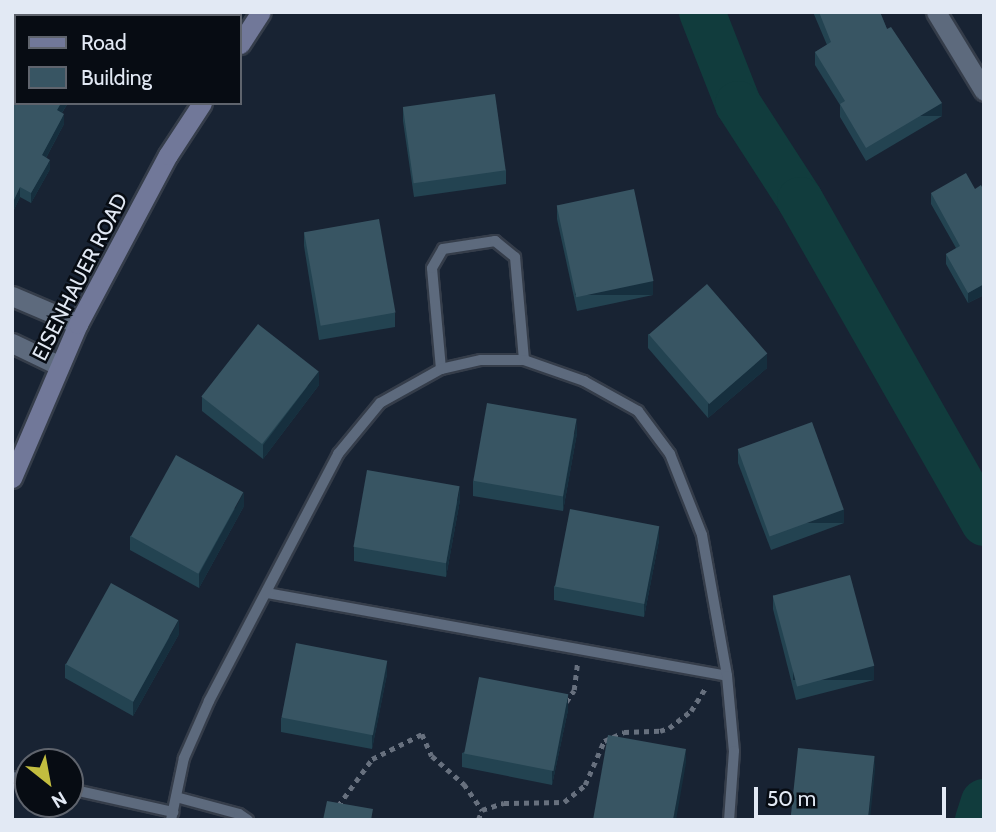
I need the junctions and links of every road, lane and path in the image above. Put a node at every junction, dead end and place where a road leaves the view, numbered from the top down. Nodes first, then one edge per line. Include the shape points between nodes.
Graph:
1 (261, 12) edge
2 (936, 12) edge
3 (242, 41) edge
4 (984, 91) edge
5 (201, 105) edge
6 (12, 296) edge
7 (78, 324) junction
8 (12, 343) edge
9 (524, 360) junction
10 (60, 366) junction
11 (441, 369) junction
12 (12, 478) edge
13 (267, 593) junction
14 (579, 649) junction
15 (715, 673) junction
16 (727, 676) junction
17 (564, 706) edge
18 (84, 793) edge
19 (176, 797) junction
20 (482, 810) junction
21 (335, 811) edge
22 (172, 816) edge
23 (248, 820) edge
24 (478, 820) edge
25 (729, 820) edge

1 - 3 main road
2 - 4 street
5 - 7 main road, EISENHAUER ROAD via 168,155
6 - 7 street
7 - 10 main road, EISENHAUER ROAD
8 - 10 street
9 - 11 lane via 481,360
9 - 11 lane via 515,257 495,241 443,249 432,268
9 - 16 lane via 583,380 638,411 670,454 702,534
10 - 12 main road, EISENHAUER ROAD
11 - 13 lane via 380,403 338,454
13 - 14 lane
13 - 19 lane via 209,701 184,758
14 - 15 lane
14 - 17 path via 574,690
15 - 16 lane
15 - 20 path via 691,711 669,728 624,733 604,741 585,785 564,802 504,803
16 - 25 lane via 734,751
18 - 22 lane
19 - 22 lane
19 - 23 lane
20 - 21 path via 464,784 432,756 422,734 372,760
20 - 24 path

